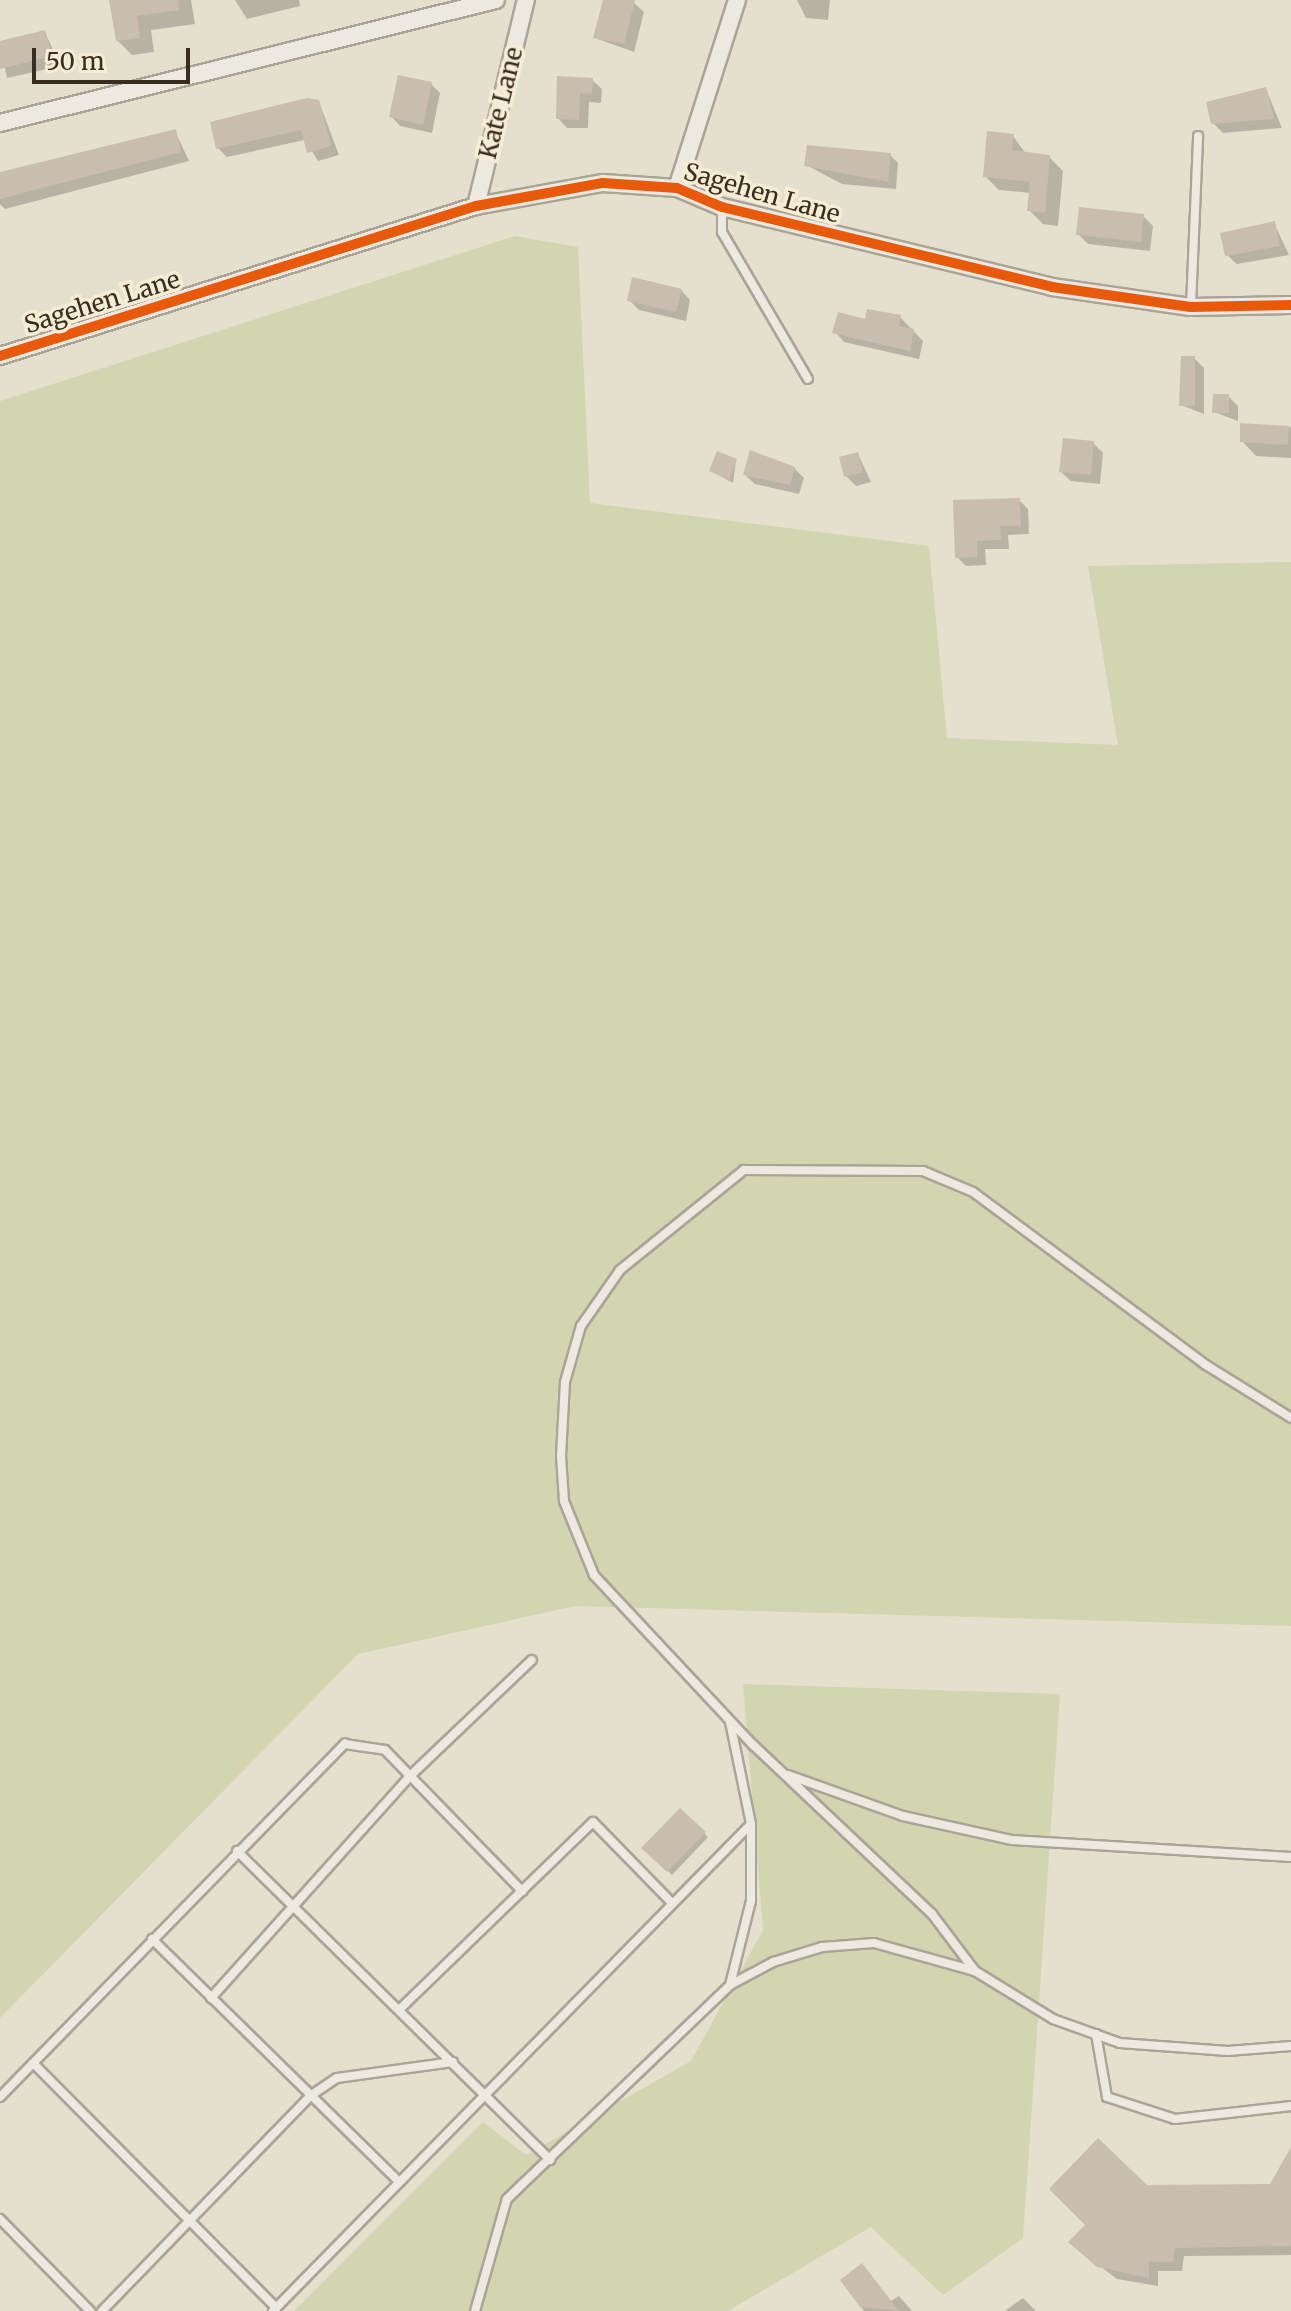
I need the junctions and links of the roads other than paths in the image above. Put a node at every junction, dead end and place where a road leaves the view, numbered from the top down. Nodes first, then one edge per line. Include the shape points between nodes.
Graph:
1 (496, 0) edge
2 (526, 0) edge
3 (737, 0) edge
4 (0, 123) edge
5 (1198, 136) dead end
6 (677, 188) junction
7 (476, 206) junction
8 (722, 207) junction
9 (1291, 305) edge
10 (1191, 307) junction
11 (0, 356) edge
12 (808, 379) dead end
13 (1291, 1418) edge
14 (532, 1660) dead end
15 (730, 1721) junction
16 (783, 1774) junction
17 (410, 1776) junction
18 (751, 1824) junction
19 (237, 1851) junction
20 (1291, 1857) edge
21 (522, 1891) junction
22 (672, 1903) junction
23 (294, 1906) junction
24 (152, 1939) junction
25 (975, 1971) junction
26 (730, 1985) junction
27 (211, 1998) junction
28 (401, 2008) junction
29 (1096, 2034) junction
30 (1291, 2046) edge
31 (453, 2062) junction
32 (33, 2063) junction
33 (484, 2095) junction
34 (310, 2096) junction
35 (0, 2097) edge
36 (1291, 2106) edge
37 (550, 2160) junction
38 (399, 2182) junction
39 (193, 2217) junction
40 (0, 2219) edge
41 (274, 2310) edge
42 (90, 2311) edge
43 (102, 2311) edge
44 (475, 2311) edge

1 - 4 street
2 - 7 street, Kate Lane
3 - 6 street
5 - 10 lane
6 - 7 street, Sagehen Lane via 603,183
6 - 8 street, Sagehen Lane
7 - 11 street, Sagehen Lane
8 - 10 street, Sagehen Lane via 1052,287
8 - 12 lane via 722,232
9 - 10 street, Sagehen Lane
13 - 15 lane via 1206,1365 973,1192 923,1171 825,1165 744,1170 620,1270 581,1326 565,1382 561,1456 564,1501 594,1575
14 - 17 lane
15 - 16 lane
15 - 18 lane
16 - 20 lane via 903,1816 1012,1840
16 - 25 lane via 932,1914
17 - 19 lane via 385,1750 345,1744
17 - 21 lane
17 - 23 lane
18 - 22 lane
18 - 26 lane via 751,1901
19 - 23 lane
19 - 24 lane
21 - 22 lane via 593,1822
21 - 28 lane
22 - 33 lane
23 - 27 lane
23 - 28 lane
24 - 27 lane
24 - 32 lane
25 - 26 lane via 874,1943 822,1947
25 - 29 lane via 1053,2019
26 - 37 lane
27 - 34 lane
28 - 31 lane
29 - 30 lane via 1228,2051
29 - 36 lane via 1107,2097 1175,2119
31 - 33 lane
31 - 34 lane via 337,2078
32 - 35 lane
32 - 39 lane
33 - 37 lane
33 - 38 lane
34 - 38 lane
34 - 39 lane
37 - 44 lane via 507,2199
38 - 41 lane
39 - 41 lane
39 - 43 lane
40 - 42 lane

